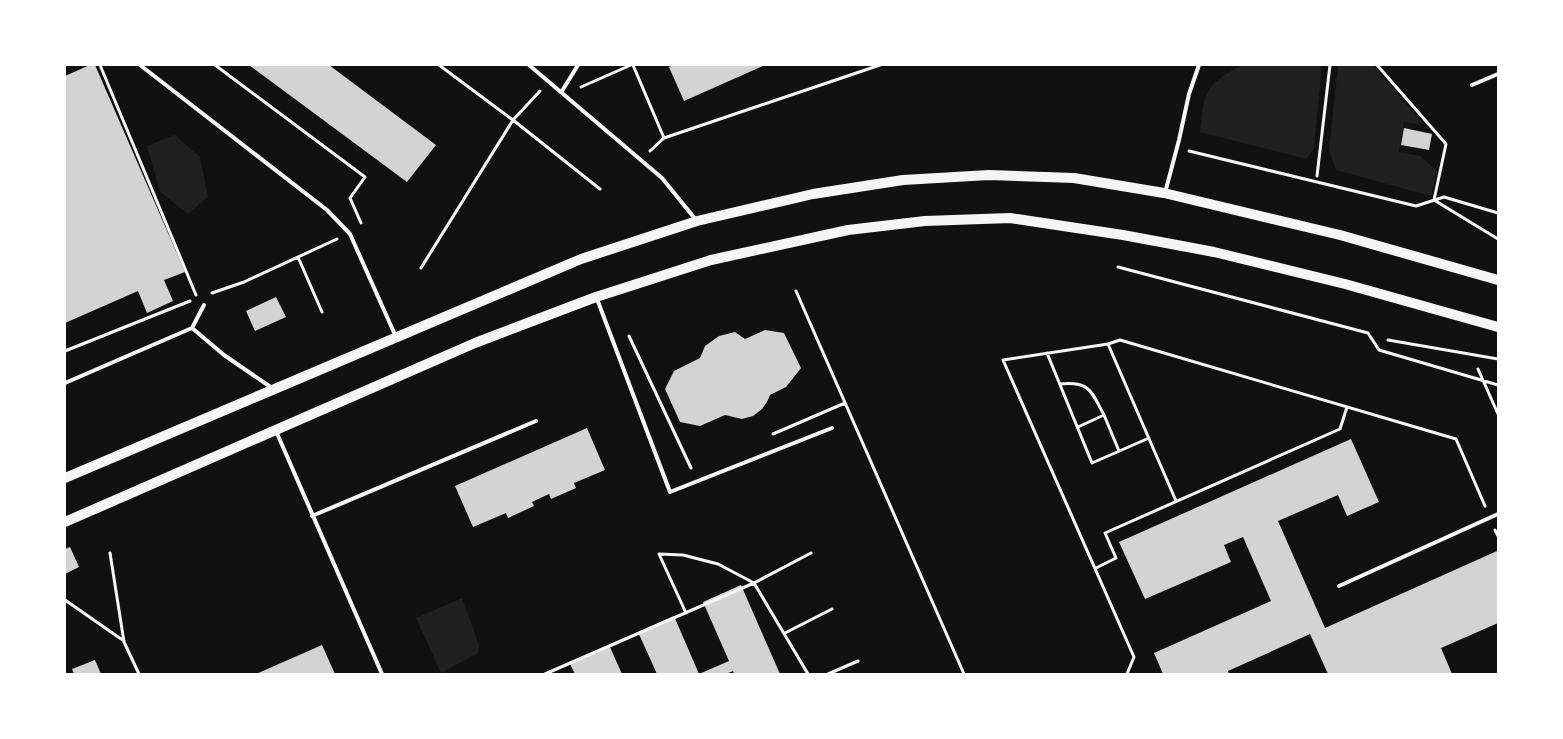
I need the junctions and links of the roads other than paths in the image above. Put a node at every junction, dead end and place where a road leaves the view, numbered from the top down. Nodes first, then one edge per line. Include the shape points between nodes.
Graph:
1 (140, 65) edge
2 (529, 65) edge
3 (578, 65) edge
4 (1199, 65) edge
5 (1498, 74) edge
6 (1472, 85) dead end
7 (563, 93) junction
8 (1164, 193) junction
9 (697, 221) junction
10 (1498, 280) edge
11 (596, 297) junction
12 (204, 305) dead end
13 (1498, 327) edge
14 (192, 328) junction
15 (396, 337) junction
16 (65, 383) edge
17 (275, 390) junction
18 (536, 421) dead end
19 (832, 428) dead end
20 (276, 430) junction
21 (65, 478) edge
22 (1498, 514) edge
23 (312, 516) junction
24 (65, 522) edge
25 (1340, 586) dead end
26 (382, 674) edge

1 - 15 lane via 327,210 350,234
2 - 7 lane
3 - 7 lane
4 - 8 lane
5 - 6 lane
7 - 9 lane via 662,178
8 - 9 main road via 1074,178 989,175 902,180 813,194
8 - 10 main road via 1340,235
9 - 15 main road via 581,259
11 - 13 main road via 711,260 848,230 925,221 1010,218 1214,252 1345,284
11 - 19 lane via 670,492
11 - 20 main road via 475,343
12 - 14 lane
14 - 16 lane
14 - 17 lane
15 - 17 main road
17 - 21 main road
18 - 23 lane
20 - 23 lane
20 - 24 main road
22 - 25 lane
23 - 26 lane

